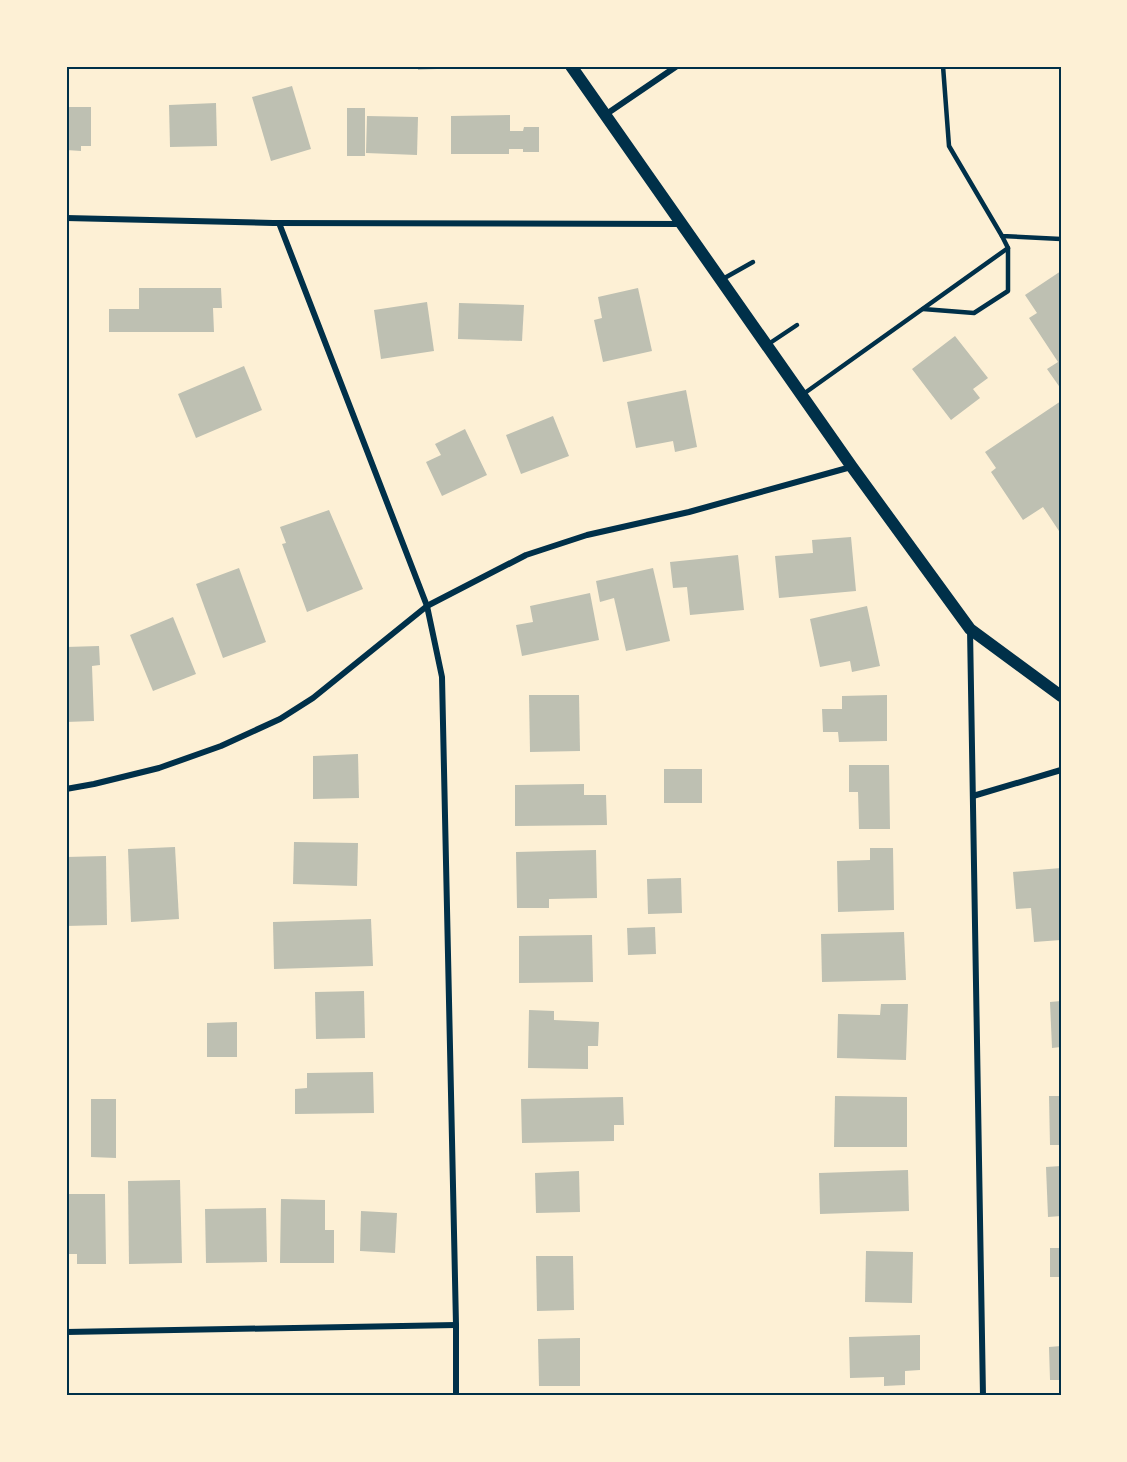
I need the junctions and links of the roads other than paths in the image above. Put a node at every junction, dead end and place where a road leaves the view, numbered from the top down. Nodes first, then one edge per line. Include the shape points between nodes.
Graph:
1 (571, 66) edge
2 (677, 66) edge
3 (943, 66) edge
4 (605, 115) junction
5 (66, 218) edge
6 (279, 223) junction
7 (682, 224) junction
8 (1002, 236) junction
9 (1061, 239) edge
10 (1008, 248) junction
11 (753, 262) dead end
12 (721, 280) junction
13 (923, 309) junction
14 (797, 325) dead end
15 (767, 345) junction
16 (802, 395) junction
17 (852, 467) junction
18 (427, 606) junction
19 (970, 629) junction
20 (1061, 696) edge
21 (1061, 770) edge
22 (66, 789) edge
23 (973, 796) junction
24 (456, 1325) junction
25 (66, 1332) edge
26 (456, 1396) edge
27 (983, 1396) edge

1 - 4 main road
2 - 4 street
3 - 8 lane via 949,146
4 - 7 main road
5 - 6 street
6 - 7 street
6 - 18 street
7 - 12 main road
8 - 9 lane
8 - 10 lane
10 - 13 lane
10 - 13 lane via 1008,291 974,313
11 - 12 lane
12 - 15 main road
13 - 16 lane
14 - 15 lane
15 - 16 main road
16 - 17 main road
17 - 18 street via 689,512 587,535 526,555
17 - 19 main road
18 - 22 street via 314,698 280,719 159,768
18 - 24 street via 442,677
19 - 20 main road
19 - 23 street
21 - 23 street
23 - 27 street
24 - 25 street
24 - 26 street

